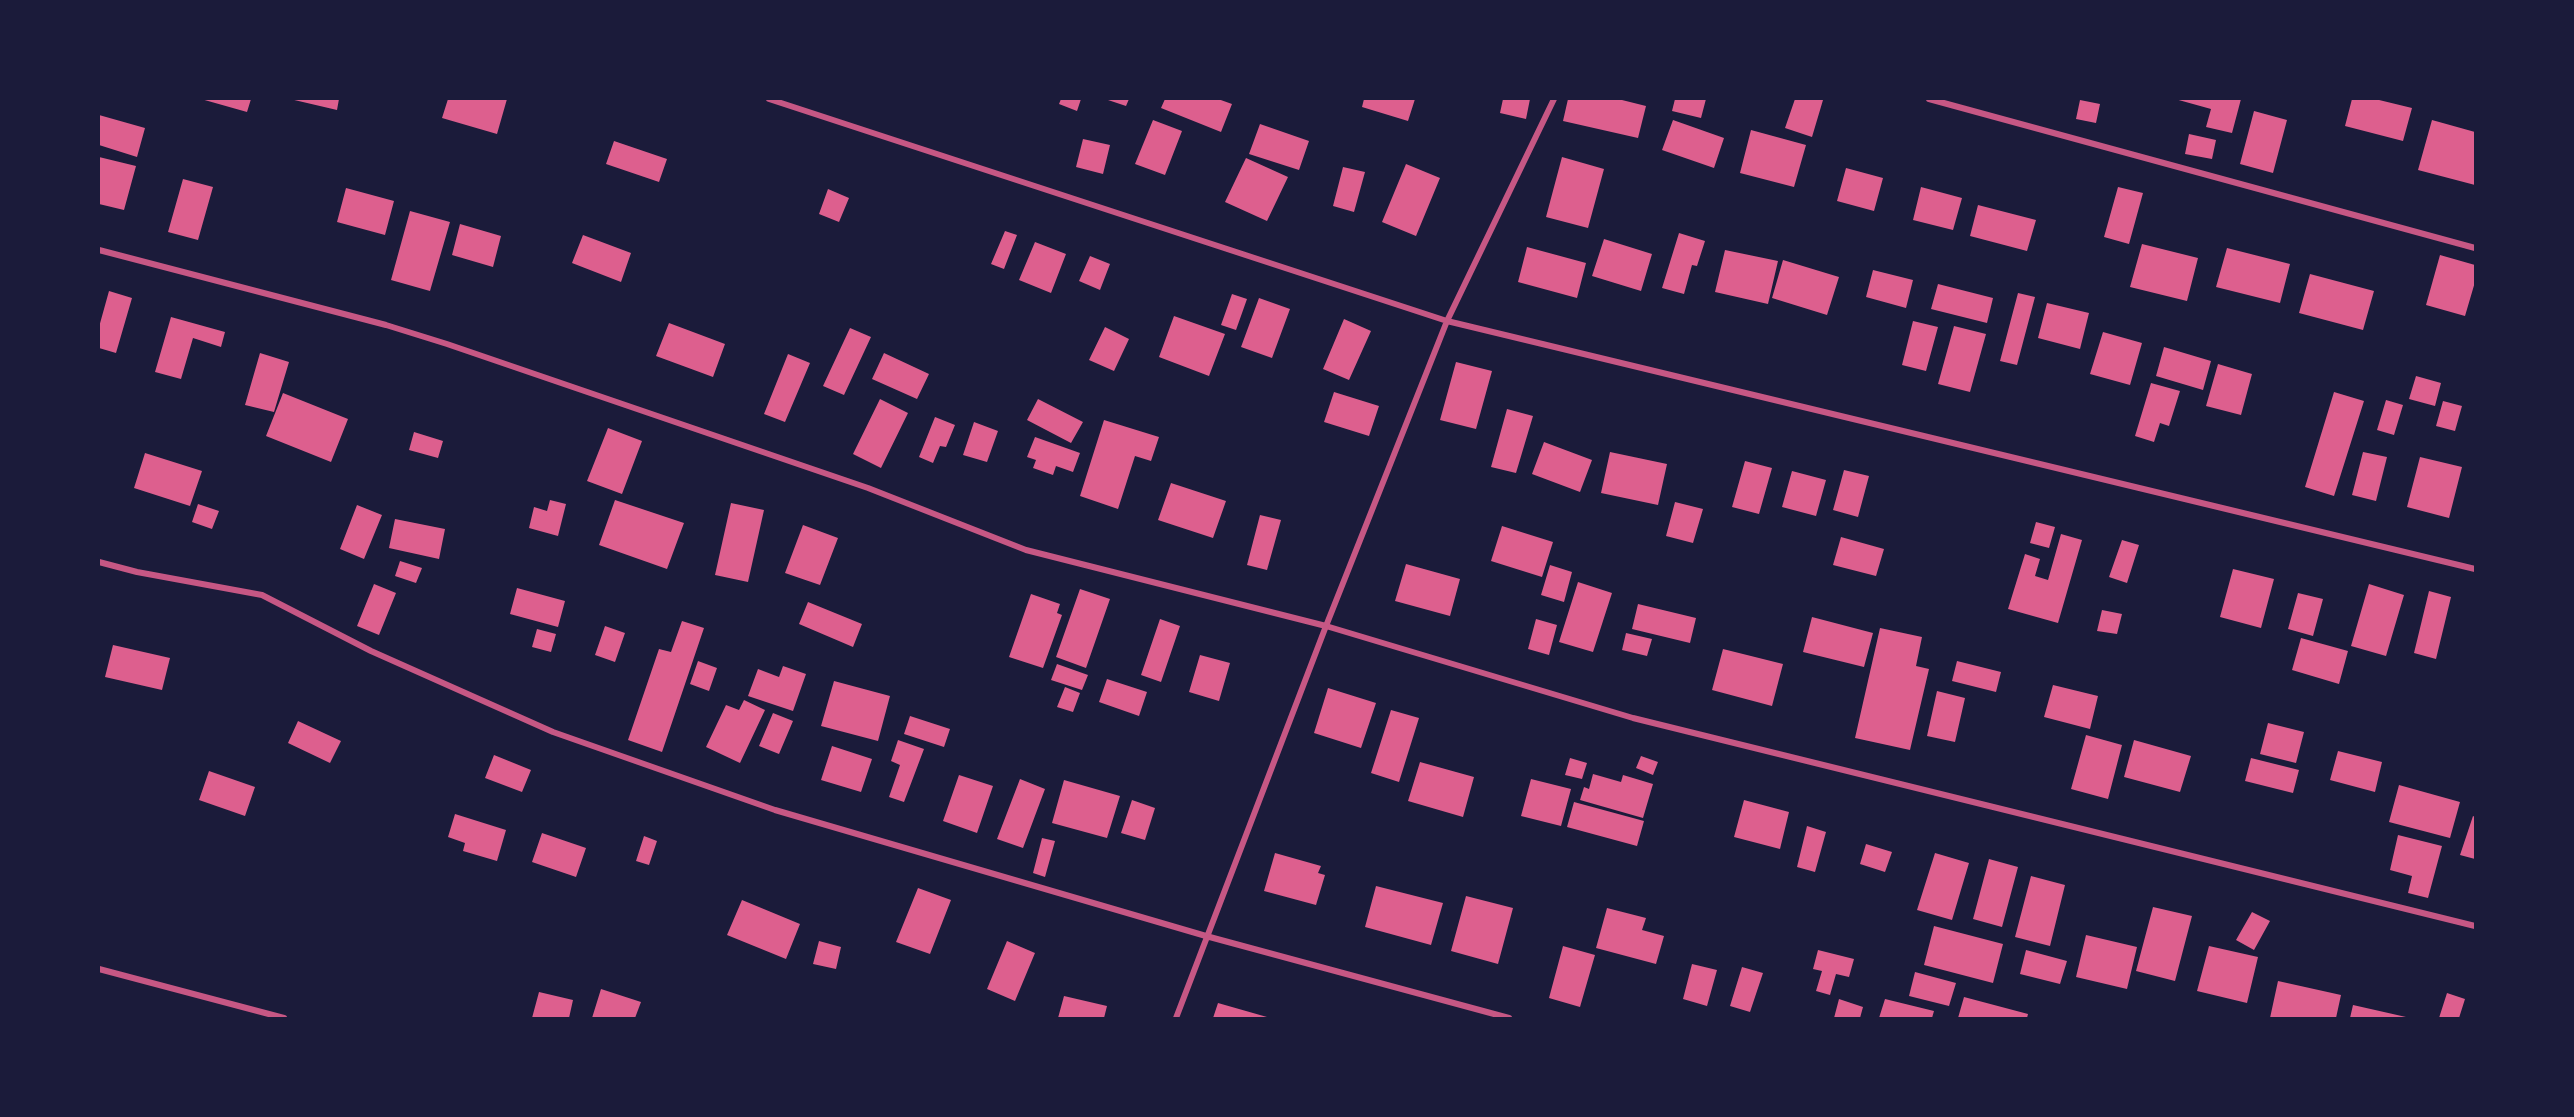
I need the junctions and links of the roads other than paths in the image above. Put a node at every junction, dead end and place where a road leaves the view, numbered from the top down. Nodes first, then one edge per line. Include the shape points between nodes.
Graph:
1 (769, 99) edge
2 (1554, 99) edge
3 (1929, 99) edge
4 (2475, 248) edge
5 (99, 250) edge
6 (1447, 321) junction
7 (99, 562) edge
8 (2475, 569) edge
9 (1326, 626) junction
10 (2475, 926) edge
11 (1206, 936) junction
12 (99, 969) edge
13 (284, 1018) edge
14 (1176, 1018) edge
15 (1509, 1018) edge

1 - 6 street
2 - 6 street
3 - 4 street
5 - 9 street via 447,344 868,488 1026,550
6 - 8 street
6 - 9 street
7 - 11 street via 262,595 371,651 553,732 775,810
9 - 10 street via 1633,718
9 - 11 street
11 - 14 street
11 - 15 street
12 - 13 street

